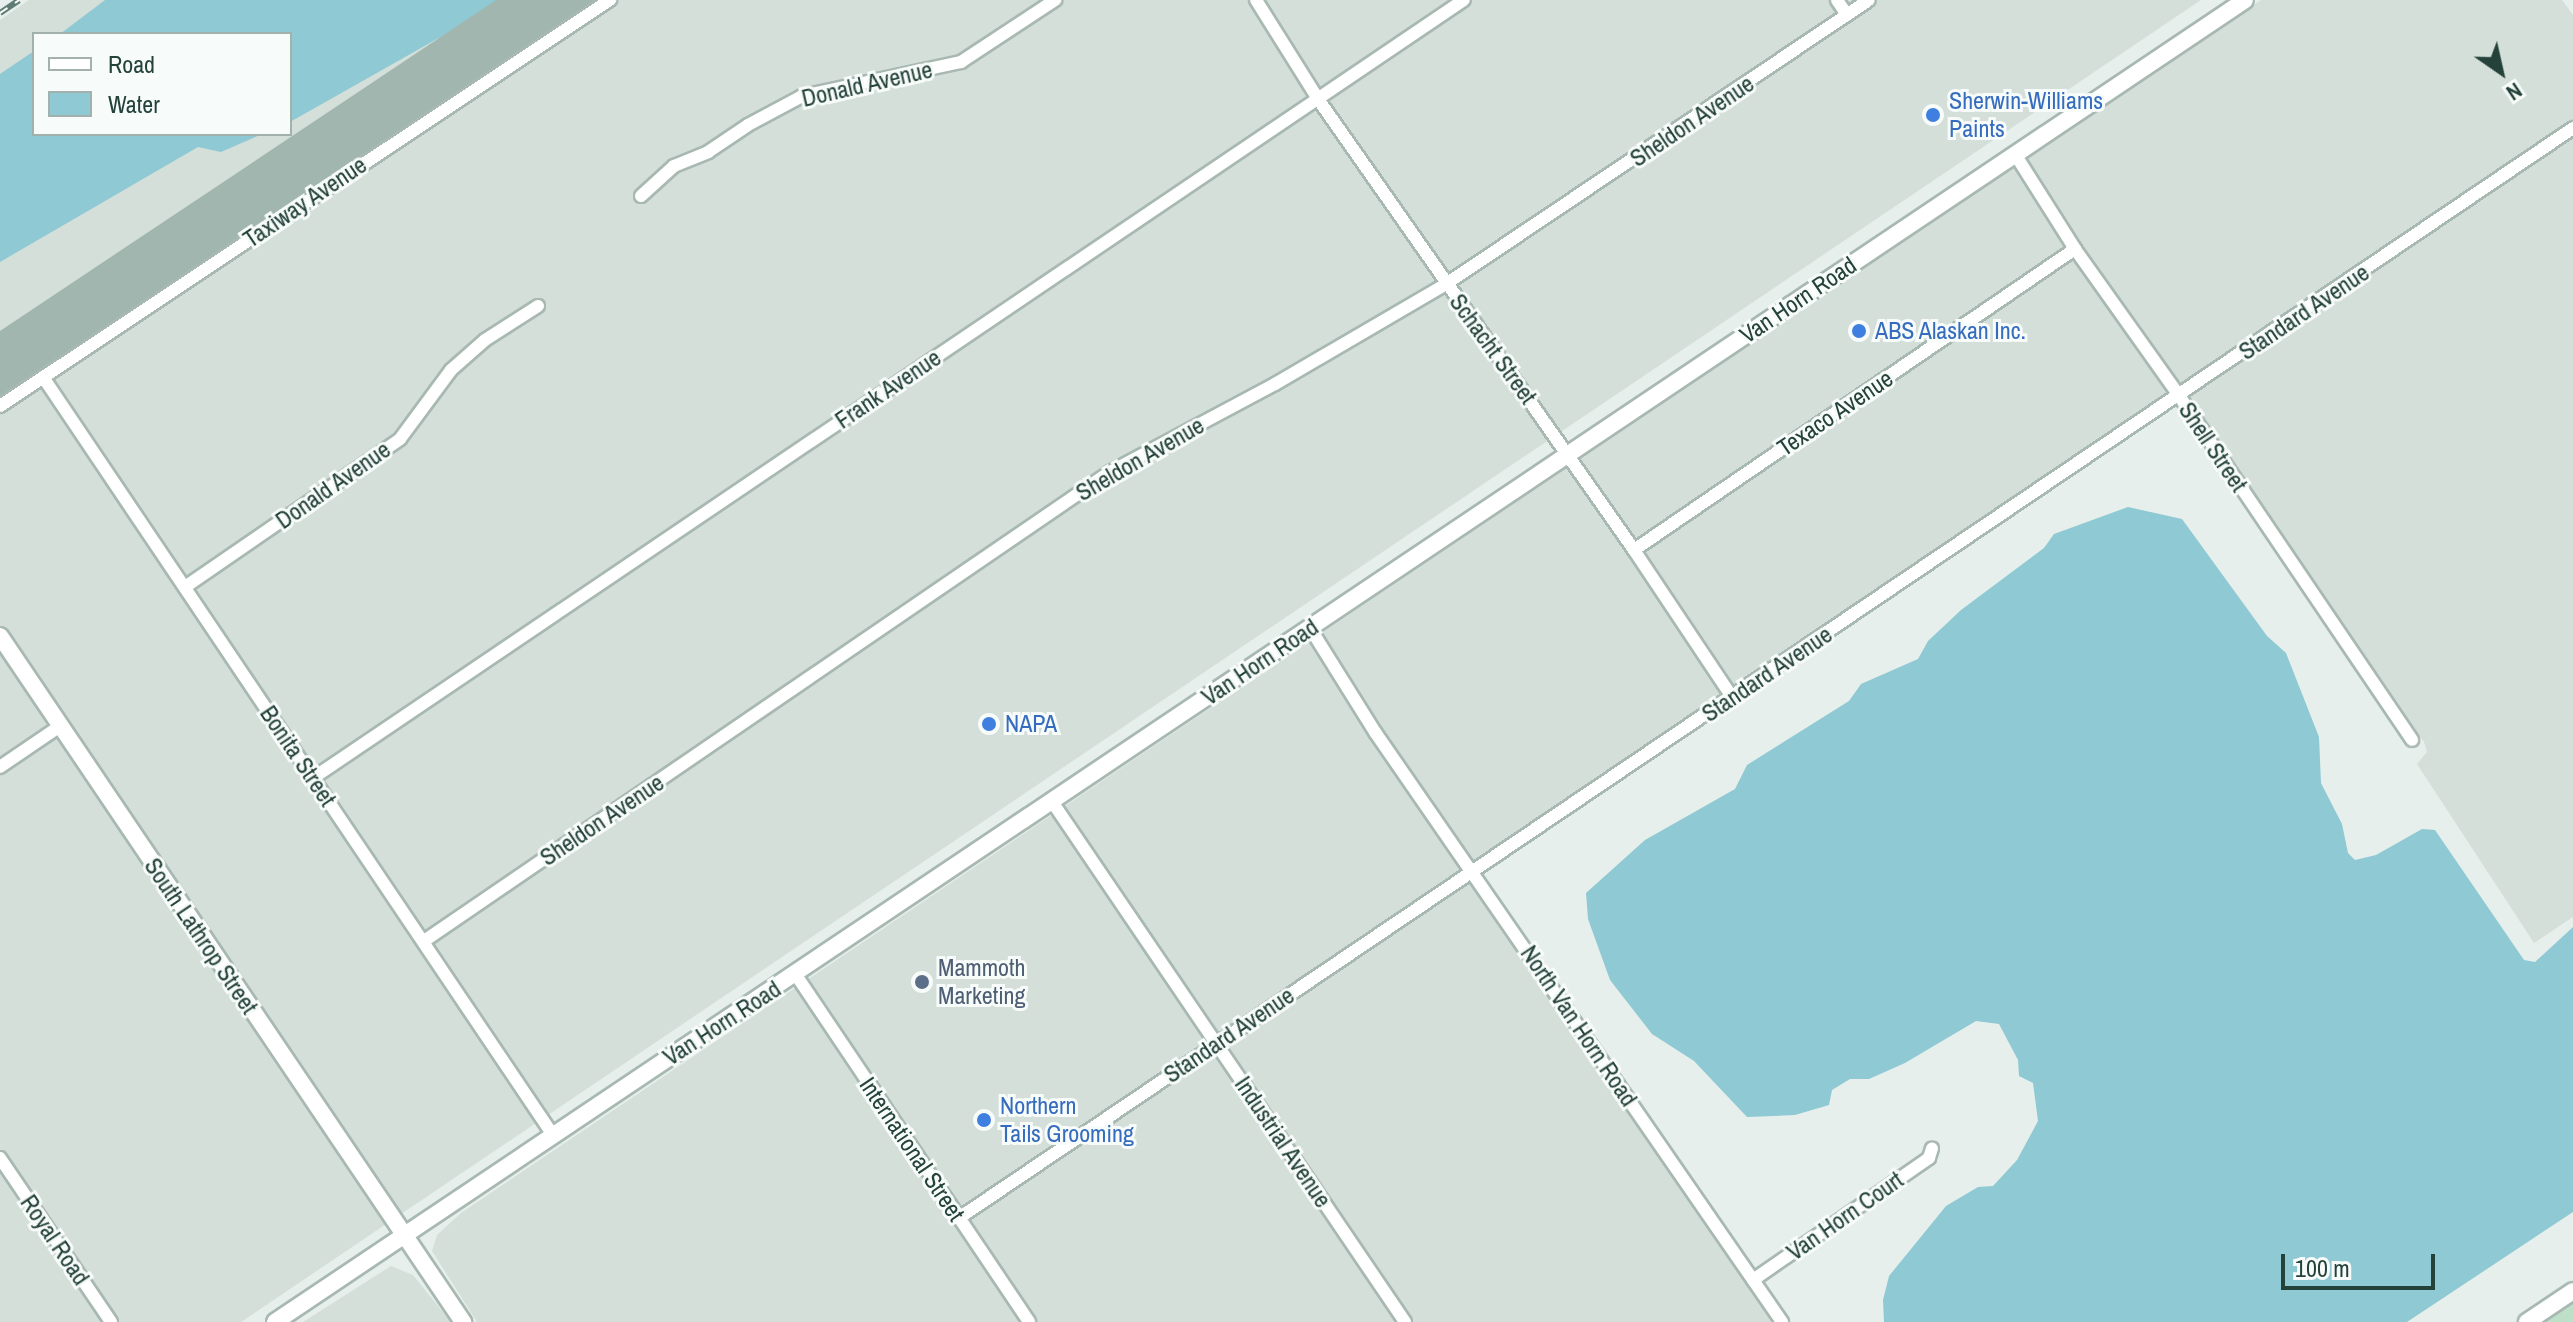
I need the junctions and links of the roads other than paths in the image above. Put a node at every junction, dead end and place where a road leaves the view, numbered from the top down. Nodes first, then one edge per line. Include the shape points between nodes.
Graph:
1 (610, 0) edge
2 (1055, 0) edge
3 (1256, 0) edge
4 (1464, 0) edge
5 (1837, 0) edge
6 (1869, 0) edge
7 (2245, 0) edge
8 (1847, 15) junction
9 (1318, 99) junction
10 (2573, 128) edge
11 (2015, 154) junction
12 (641, 196) dead end
13 (2075, 249) junction
14 (1446, 284) junction
15 (538, 306) dead end
16 (43, 377) junction
17 (2180, 397) junction
18 (0, 406) edge
19 (1568, 454) junction
20 (1634, 550) junction
21 (185, 587) junction
22 (1310, 628) junction
23 (0, 636) edge
24 (1732, 697) junction
25 (60, 726) junction
26 (2412, 740) dead end
27 (0, 767) edge
28 (313, 778) junction
29 (1053, 803) junction
30 (1473, 872) junction
31 (424, 941) junction
32 (796, 975) junction
33 (1216, 1043) junction
34 (553, 1135) junction
35 (1932, 1148) dead end
36 (0, 1158) edge
37 (959, 1218) junction
38 (403, 1235) junction
39 (1753, 1280) junction
40 (2573, 1291) edge
41 (111, 1322) edge
42 (275, 1322) edge
43 (463, 1322) edge
44 (1029, 1322) edge
45 (1405, 1322) edge
46 (1782, 1322) edge
47 (2527, 1322) edge

1 - 16 street, Taxiway Avenue
2 - 12 street, Donald Avenue via 961,62 802,96 708,152 674,166
3 - 9 street, Schacht Street
4 - 9 street, Frank Avenue
5 - 8 street
6 - 8 street, Sheldon Avenue
7 - 11 main road, Van Horn Road
8 - 14 street, Sheldon Avenue
9 - 14 street, Schacht Street
9 - 28 street, Frank Avenue
10 - 17 street, Standard Avenue
11 - 13 street, Shell Street
11 - 19 main road, Van Horn Road
13 - 17 street, Shell Street
13 - 20 street, Texaco Avenue
14 - 19 street, Schacht Street
14 - 31 street, Sheldon Avenue via 1110,472
15 - 21 street, Donald Avenue via 485,340 451,370 400,439
16 - 18 street, Taxiway Avenue
16 - 21 street, Bonita Street
17 - 24 street, Standard Avenue
17 - 26 street, Shell Street
19 - 20 street, Schacht Street
19 - 22 main road, Van Horn Road
20 - 24 street, Schacht Street
21 - 28 street, Bonita Street
22 - 29 main road, Van Horn Road
22 - 30 street, North Van Horn Road
23 - 25 main road, South Lathrop Street
24 - 30 street, Standard Avenue
25 - 27 street
25 - 38 main road, South Lathrop Street
28 - 31 street, Bonita Street
29 - 32 main road, Van Horn Road
29 - 33 street, Industrial Avenue
30 - 33 street, Standard Avenue
30 - 39 street, North Van Horn Road
31 - 34 street, Bonita Street
32 - 34 main road, Van Horn Road
32 - 37 street, International Street
33 - 37 street, Standard Avenue
33 - 45 street, Industrial Avenue
34 - 38 main road, Van Horn Road
35 - 39 street, Van Horn Court via 1929,1158
36 - 41 street, Royal Road
37 - 44 street, International Street
38 - 42 main road, Van Horn Road
38 - 43 main road, South Lathrop Street
39 - 46 street, North Van Horn Road
40 - 47 main road

